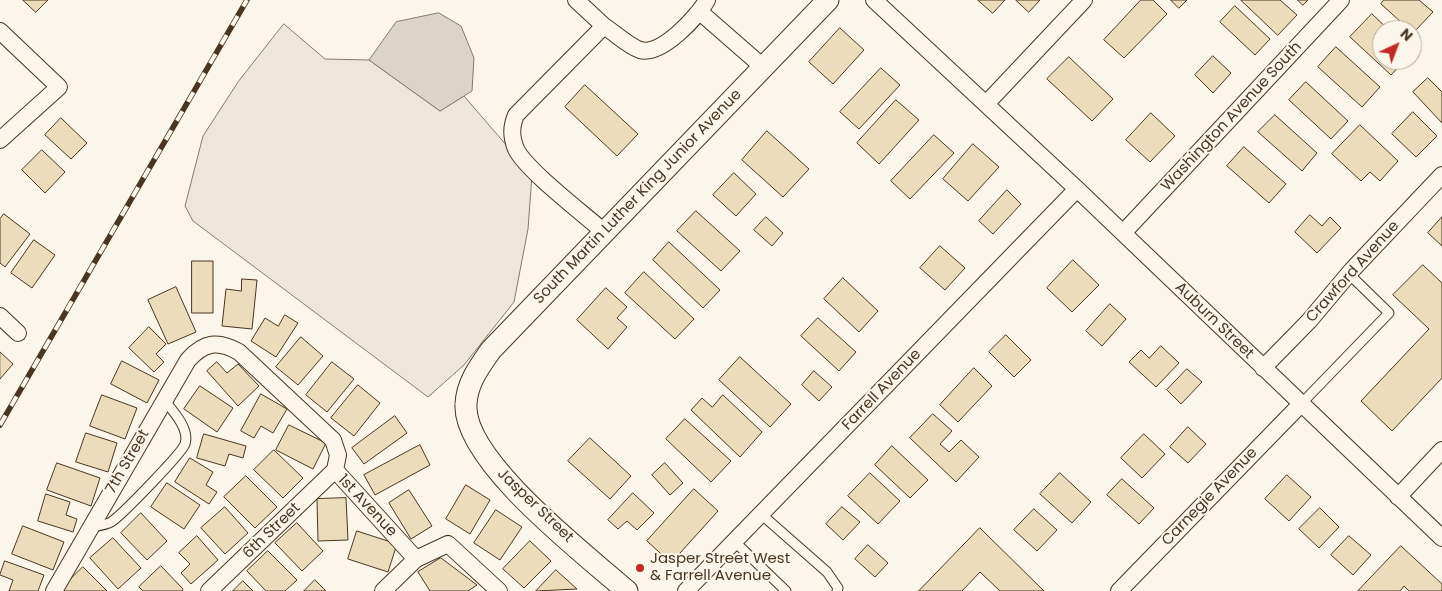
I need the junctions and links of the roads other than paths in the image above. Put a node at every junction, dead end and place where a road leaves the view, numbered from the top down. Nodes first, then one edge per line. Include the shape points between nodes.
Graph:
1 (576, 0) edge
2 (828, 0) edge
3 (874, 0) edge
4 (1084, 0) edge
5 (1341, 0) edge
6 (704, 6) edge
7 (604, 26) junction
8 (0, 30) edge
9 (763, 67) junction
10 (986, 104) junction
11 (0, 140) edge
12 (1442, 175) edge
13 (1077, 190) junction
14 (604, 232) junction
15 (1122, 233) junction
16 (1349, 274) junction
17 (0, 316) edge
18 (18, 333) dead end
19 (212, 343) joint
20 (1263, 368) junction
21 (164, 400) junction
22 (1302, 404) junction
23 (466, 405) joint
24 (1442, 450) edge
25 (335, 470) junction
26 (1398, 497) junction
27 (761, 514) junction
28 (90, 528) junction
29 (1442, 538) edge
30 (734, 542) junction
31 (416, 559) junction
32 (54, 591) edge
33 (209, 591) edge
34 (383, 591) edge
35 (499, 591) edge
36 (626, 591) edge
37 (686, 591) edge
38 (786, 591) edge
39 (837, 591) edge
40 (1119, 591) edge

1 - 7 street
2 - 9 street, South Martin Luther King Junior Avenue
3 - 10 street, Auburn Street
4 - 10 street
5 - 15 street, Washington Avenue South
6 - 7 street via 674,37 656,49 641,50
6 - 9 street
7 - 14 street via 516,115 511,128 516,149 529,166
8 - 11 street via 59,87
9 - 14 street, South Martin Luther King Junior Avenue
10 - 13 street, Auburn Street
12 - 16 street, Crawford Avenue
13 - 15 street, Auburn Street
13 - 27 street, Farrell Avenue
14 - 23 street, South Martin Luther King Junior Avenue via 491,350 472,378
15 - 20 street, Auburn Street
16 - 20 street, Crawford Avenue via 1310,321
16 - 22 lane via 1389,313
17 - 18 street
19 - 21 street, 7th Street via 198,349 188,360
19 - 25 street, 1st Avenue via 226,345 239,352 333,440 338,455
20 - 22 street, Auburn Street
21 - 28 street, 7th Street
21 - 28 lane via 185,431 185,444 110,522
22 - 26 street, Auburn Street
22 - 40 street, Carnegie Avenue
23 - 36 street, Jasper Street via 470,431 489,461 519,494
24 - 26 street
25 - 31 street, 1st Avenue
25 - 33 street, 6th Street
26 - 29 street, Auburn Street
27 - 30 street, Farrell Avenue
27 - 39 lane via 827,572
28 - 32 street, 7th Street
30 - 37 street, Farrell Avenue
30 - 38 lane
31 - 34 street
31 - 35 street via 448,544

